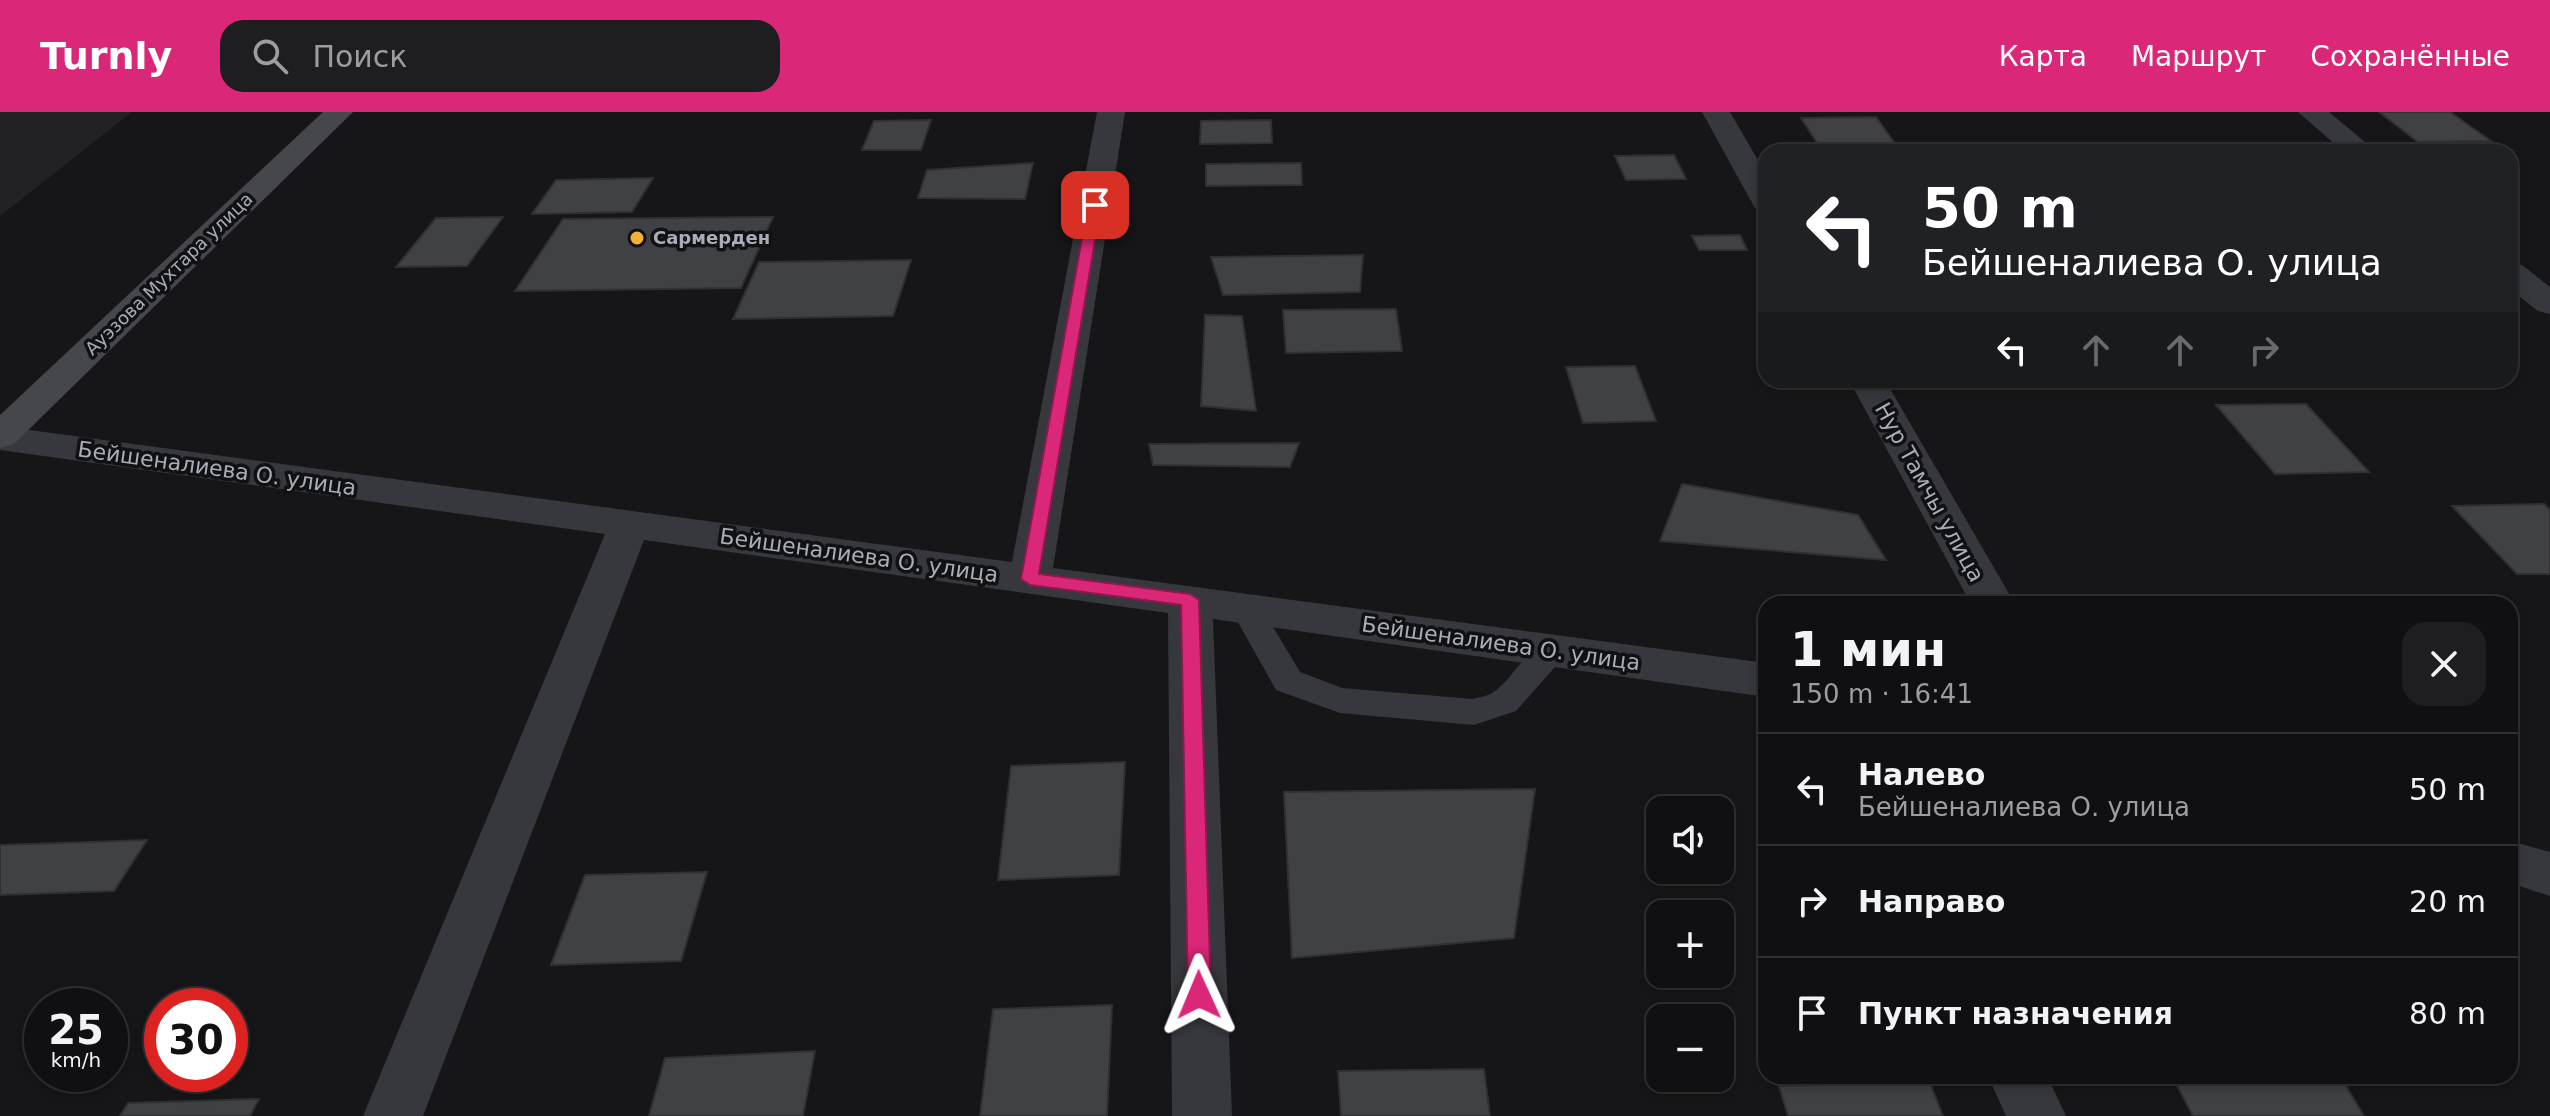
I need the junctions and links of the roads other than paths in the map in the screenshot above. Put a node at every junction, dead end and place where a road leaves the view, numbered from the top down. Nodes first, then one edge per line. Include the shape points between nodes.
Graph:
1 (339, 112) edge
2 (1111, 112) edge
3 (1716, 112) edge
4 (2312, 112) edge
5 (2352, 144) edge
6 (1758, 187) edge
7 (2518, 278) edge
8 (2550, 304) edge
9 (1872, 388) edge
10 (0, 437) edge
11 (630, 524) junction
12 (1030, 579) junction
13 (1988, 596) edge
14 (1190, 600) junction
15 (1246, 608) junction
16 (1553, 651) junction
17 (1758, 679) edge
18 (2518, 864) edge
19 (2550, 874) edge
20 (2021, 1084) edge
21 (393, 1116) edge
22 (1202, 1116) edge
23 (2036, 1116) edge

1 - 10 main road, Ауэзова Мухтара улица
2 - 12 street
3 - 6 street
4 - 5 street
7 - 8 street
9 - 13 street, Нур Тамчы улица
10 - 11 street, Бейшеналиева О. улица
11 - 12 street, Бейшеналиева О. улица
11 - 21 street
12 - 14 street, Бейшеналиева О. улица
14 - 15 street, Бейшеналиева О. улица
14 - 22 street
15 - 16 street, Бейшеналиева О. улица
15 - 16 lane via 1288,681 1340,700 1474,712 1504,702
16 - 17 street, Бейшеналиева О. улица
18 - 19 street
20 - 23 street

